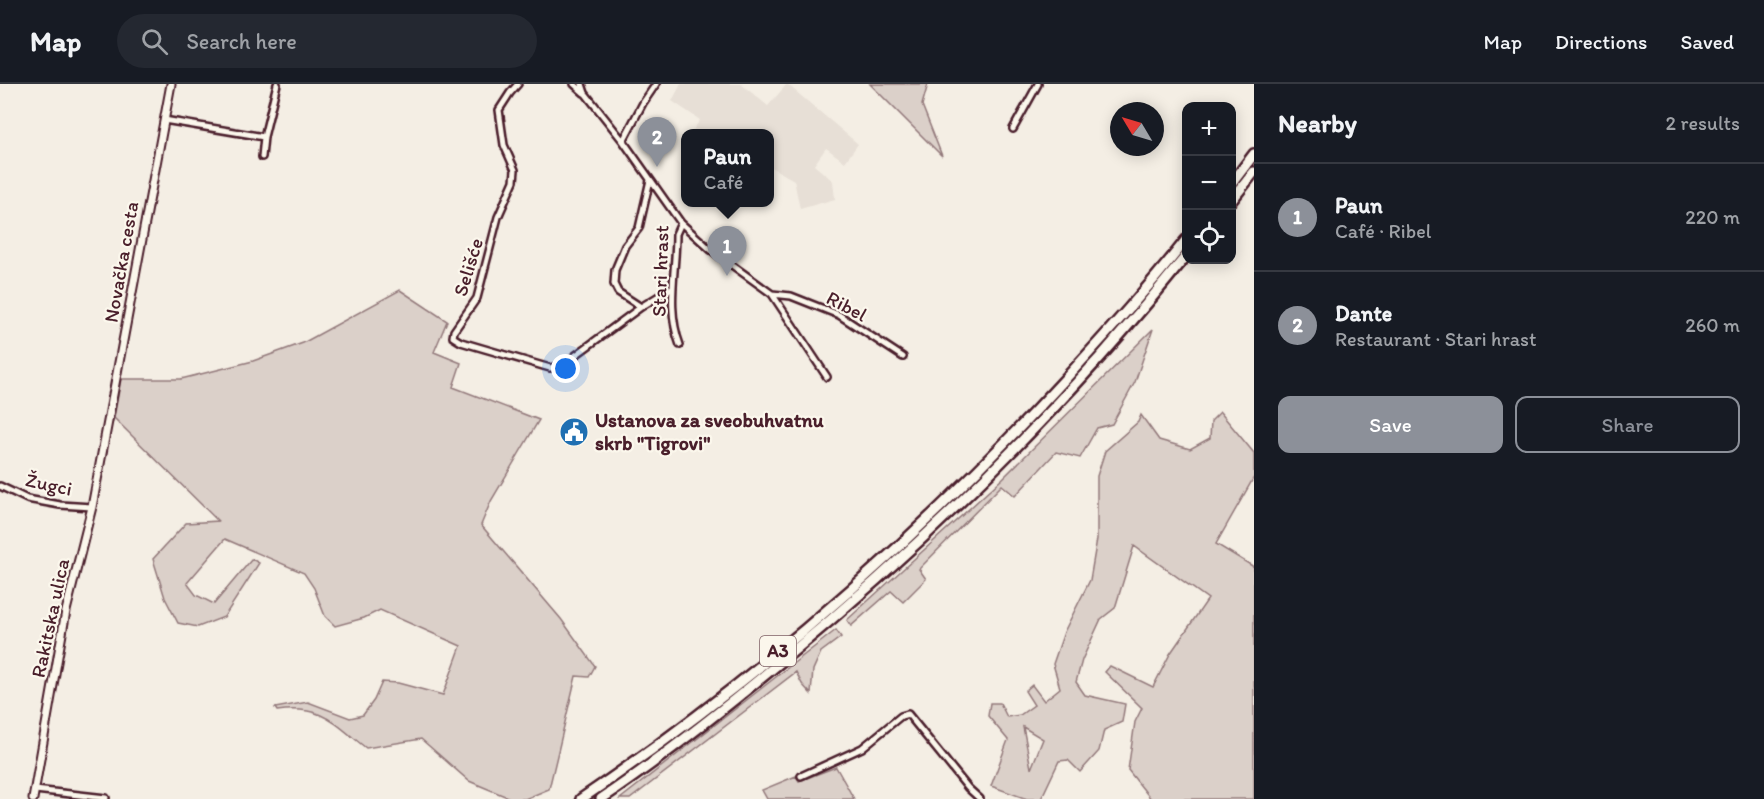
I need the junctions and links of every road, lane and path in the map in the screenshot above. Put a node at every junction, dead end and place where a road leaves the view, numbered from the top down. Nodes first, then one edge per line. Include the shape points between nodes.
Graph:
1 (171, 84) edge
2 (277, 84) edge
3 (518, 84) edge
4 (574, 84) edge
5 (582, 84) edge
6 (656, 84) edge
7 (1038, 84) edge
8 (585, 93) junction
9 (164, 120) junction
10 (1012, 129) dead end
11 (264, 137) junction
12 (623, 141) junction
13 (1254, 154) edge
14 (262, 157) dead end
15 (1254, 172) edge
16 (1236, 178) edge
17 (650, 180) junction
18 (1236, 195) edge
19 (681, 223) junction
20 (1182, 245) edge
21 (1182, 261) edge
22 (672, 288) junction
23 (772, 294) junction
24 (641, 307) junction
25 (680, 345) dead end
26 (903, 357) dead end
27 (827, 377) dead end
28 (104, 446) joint
29 (0, 486) edge
30 (92, 507) junction
31 (801, 776) dead end
32 (35, 790) junction
33 (106, 798) edge
34 (33, 799) edge
35 (580, 799) edge
36 (601, 799) edge
37 (980, 799) edge

1 - 9 street, Novačka cesta
2 - 11 street
3 - 24 street, Selišće via 499,110 504,145 515,170 514,181 498,217 477,298 453,338 550,368 561,366
4 - 8 street
5 - 8 street, Stari hrast
6 - 12 street
7 - 10 street
8 - 12 street, Stari hrast
9 - 11 street
9 - 28 street, Novačka cesta
11 - 14 street
12 - 17 street, Stari hrast
13 - 16 highway
15 - 18 highway
17 - 19 street, Stari hrast
17 - 24 street via 639,228 625,246 614,284 618,292
19 - 22 street, Stari hrast via 676,234
19 - 23 street, Ribel
20 - 35 highway, A3 via 1007,442 885,560 717,700
21 - 36 highway, A3 via 1065,395 935,527 764,676
22 - 24 street
22 - 25 street, Stari hrast via 673,327
23 - 26 street, Ribel via 839,315
23 - 27 street, Ribel
28 - 30 street, Rakitska ulica
29 - 30 street, Žugci via 27,499
30 - 32 street, Rakitska ulica via 66,612
31 - 37 street via 856,752 908,714
32 - 33 street
32 - 34 street, Rakitska ulica

